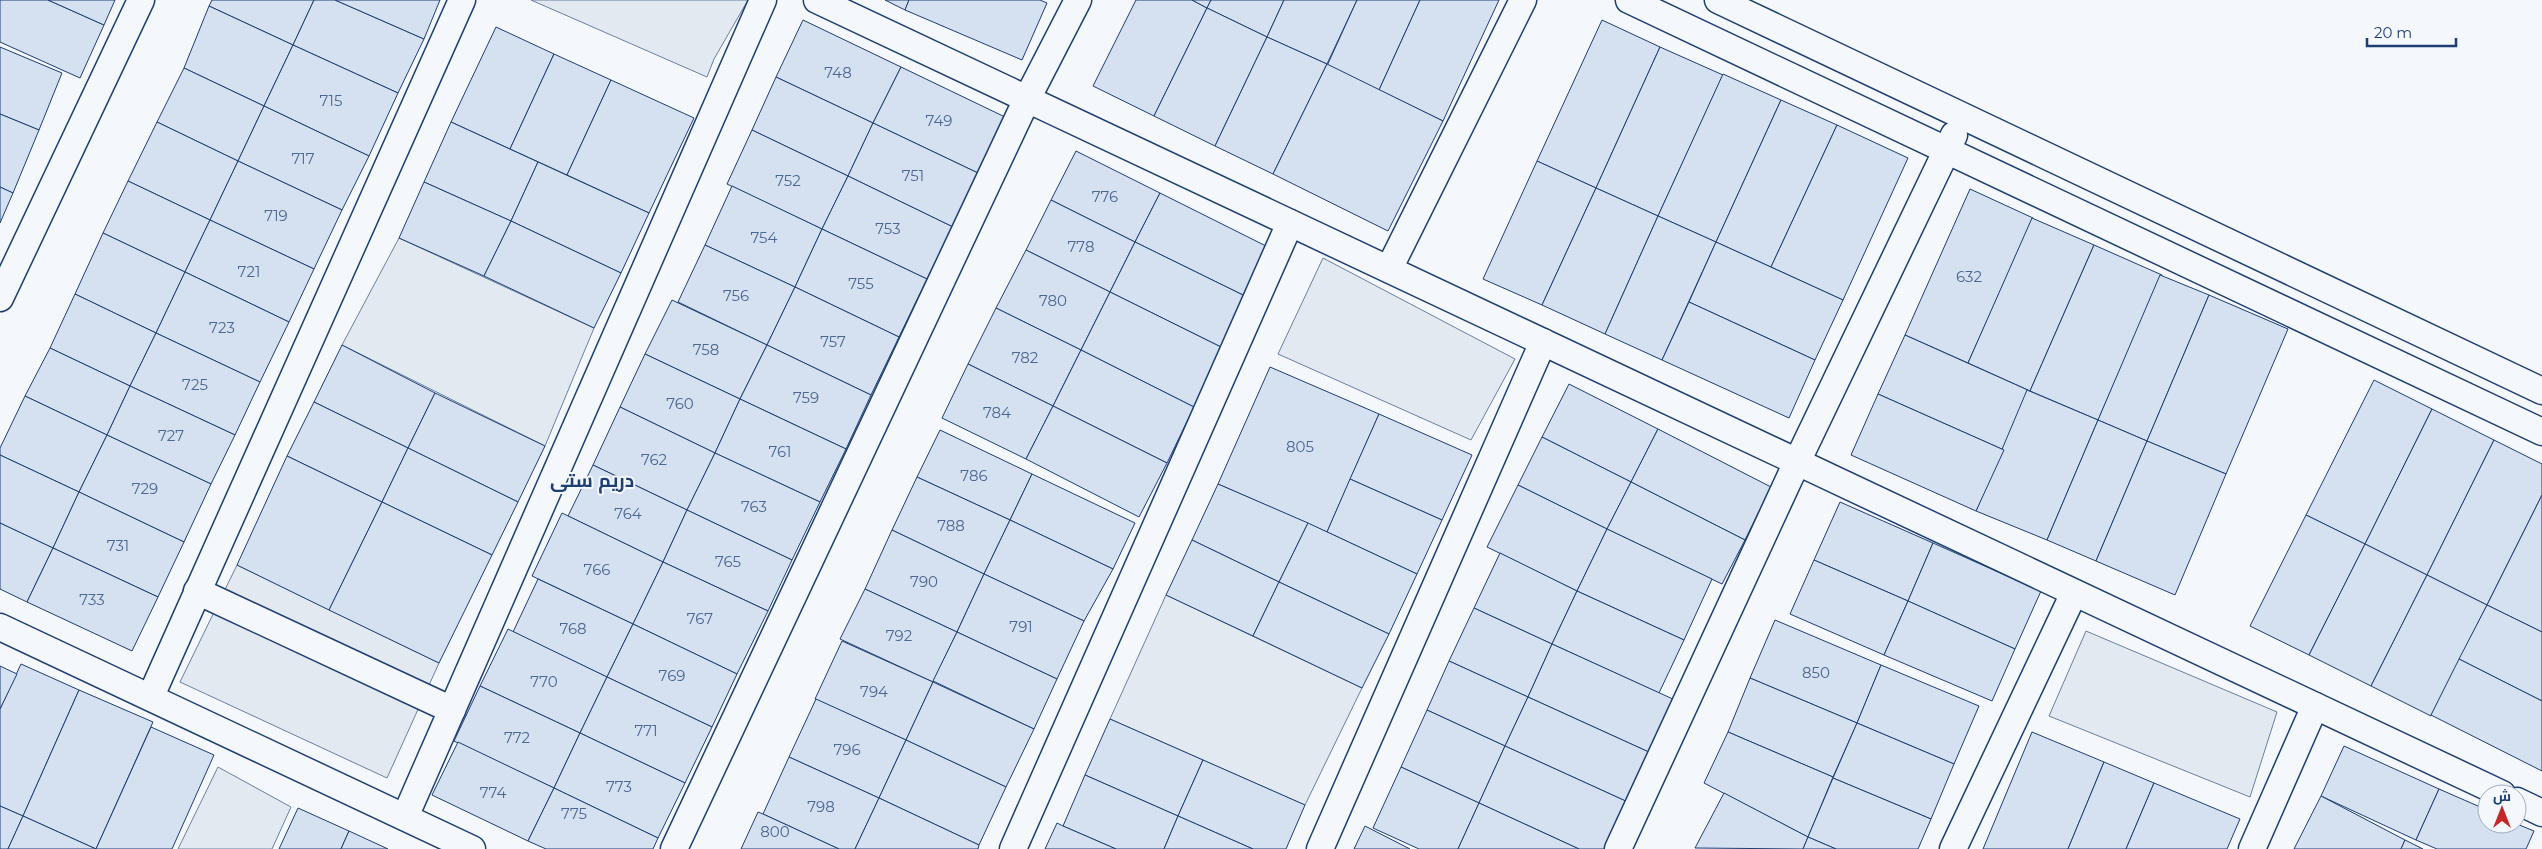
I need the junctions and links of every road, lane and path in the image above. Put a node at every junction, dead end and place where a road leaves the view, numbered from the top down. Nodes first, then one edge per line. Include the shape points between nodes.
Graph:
1 (141, 0) edge
2 (462, 0) edge
3 (763, 0) edge
4 (817, 0) edge
5 (1078, 0) edge
6 (1523, 0) edge
7 (1630, 0) edge
8 (1718, 0) edge
9 (1027, 99) junction
10 (1963, 116) junction
11 (1947, 150) junction
12 (1290, 223) junction
13 (1389, 269) junction
14 (0, 298) edge
15 (1543, 342) junction
16 (2542, 391) edge
17 (2542, 432) edge
18 (1797, 462) junction
19 (197, 591) junction
20 (2074, 593) junction
21 (0, 627) edge
22 (151, 696) junction
23 (2315, 706) junction
24 (452, 710) junction
25 (2481, 784) edge
26 (2527, 806) edge
27 (2542, 813) edge
28 (405, 817) junction
29 (472, 849) edge
30 (674, 849) edge
31 (1013, 849) edge
32 (1320, 849) edge
33 (1618, 849) edge
34 (1954, 849) edge
35 (2252, 849) edge

1 - 14 street
2 - 19 street
3 - 24 street
4 - 9 street
5 - 9 street
6 - 13 street
7 - 11 street
8 - 10 street
9 - 12 street
9 - 30 street
10 - 11 street
10 - 16 street
11 - 17 street
11 - 18 street
12 - 13 street
12 - 31 street
13 - 15 street
15 - 18 street
15 - 32 street
18 - 20 street
18 - 33 street
19 - 22 street
19 - 24 street
20 - 23 street
20 - 34 street
21 - 22 street
22 - 28 street
23 - 25 street
23 - 35 street
24 - 28 street
26 - 27 street
28 - 29 street

